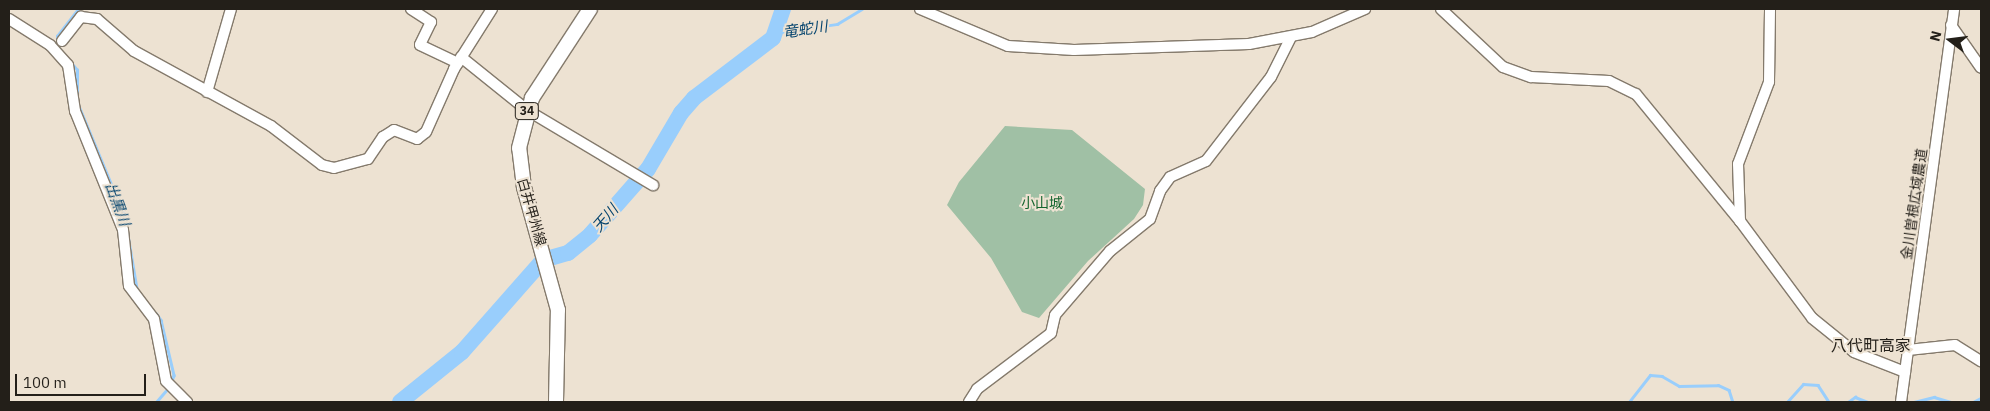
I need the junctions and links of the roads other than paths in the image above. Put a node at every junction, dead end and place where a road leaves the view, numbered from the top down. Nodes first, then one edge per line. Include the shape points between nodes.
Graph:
1 (231, 9) edge
2 (411, 9) edge
3 (492, 9) edge
4 (590, 9) edge
5 (920, 9) edge
6 (1365, 9) edge
7 (1441, 9) edge
8 (1770, 9) edge
9 (1954, 9) edge
10 (9, 19) edge
11 (1952, 25) junction
12 (1291, 37) junction
13 (62, 40) dead end
14 (460, 60) junction
15 (1981, 68) edge
16 (207, 92) junction
17 (527, 110) junction
18 (652, 185) dead end
19 (1740, 221) junction
20 (1908, 350) junction
21 (1981, 361) edge
22 (1905, 372) junction
23 (187, 402) edge
24 (556, 402) edge
25 (969, 402) edge
26 (1901, 402) edge

1 - 16 street
2 - 14 street via 431,22 420,45
3 - 14 street
4 - 17 main road, 白井甲州線 / 34
5 - 12 street via 991,40 1038,50 1249,44
6 - 12 street
7 - 19 street via 1503,67 1531,77 1609,82 1636,94
8 - 19 street via 1768,82 1738,164
9 - 11 street, 金川曽根広域農道
10 - 23 street via 50,45 68,65 74,111 123,230 129,286 154,320 170,384
11 - 15 street
11 - 20 street, 金川曽根広域農道
12 - 25 street via 1271,77 1206,161 1170,177 1160,191 1150,218 1110,251 1055,315 1051,333 977,389
13 - 16 street via 81,17 97,19 134,51
14 - 16 street via 426,132 417,139 394,130 383,138 368,159 334,168 322,165 271,126
14 - 17 street
17 - 18 street
17 - 24 main road, 白井甲州線 / 34 via 520,139 520,165 551,276 560,330
19 - 22 street via 1812,318 1835,340 1854,352
20 - 21 street via 1955,345
20 - 22 street, 金川曽根広域農道
22 - 26 street, 金川曽根広域農道

